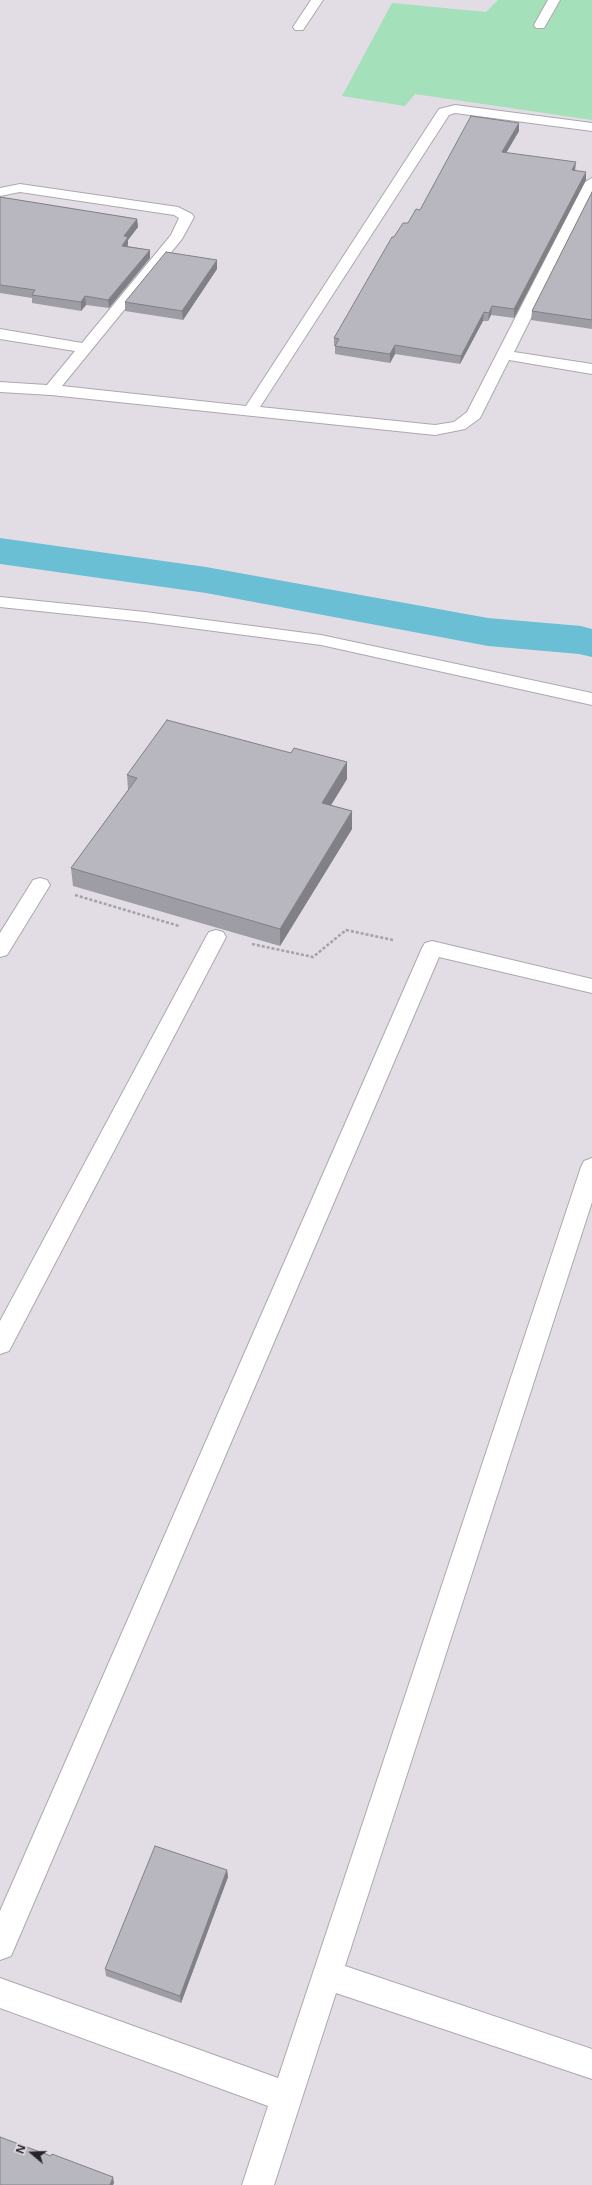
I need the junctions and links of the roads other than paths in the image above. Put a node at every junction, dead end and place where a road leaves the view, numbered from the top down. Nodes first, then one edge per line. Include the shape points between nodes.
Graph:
1 (317, 0) edge
2 (554, 0) edge
3 (540, 25) dead end
4 (299, 27) dead end
5 (592, 127) edge
6 (592, 182) edge
7 (0, 192) edge
8 (0, 334) edge
9 (85, 348) junction
10 (504, 356) junction
11 (592, 369) edge
12 (0, 387) edge
13 (51, 390) junction
14 (250, 411) junction
15 (0, 602) edge
16 (592, 699) edge
17 (40, 885) dead end
18 (216, 937) dead end
19 (0, 950) edge
20 (592, 986) edge
21 (592, 1167) edge
22 (0, 1344) edge
23 (0, 1945) edge
24 (328, 1975) junction
25 (0, 1993) edge
26 (592, 2064) edge
27 (287, 2097) junction
28 (258, 2185) edge

1 - 4 street
2 - 3 street
5 - 14 street via 455,109 444,112
6 - 10 street
7 - 9 street via 20,188 178,211 187,217 177,236
8 - 9 street
9 - 13 street
10 - 11 street
10 - 14 street via 474,415 459,426 434,430
12 - 13 street
13 - 14 street
15 - 16 street via 145,617 321,640
17 - 19 street
18 - 22 street
20 - 23 street via 432,948
21 - 24 street
24 - 26 street
24 - 27 street
25 - 27 street
27 - 28 street

